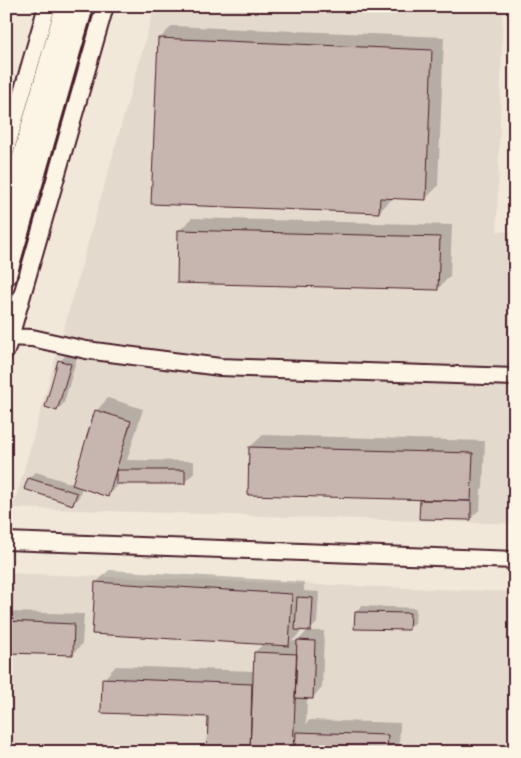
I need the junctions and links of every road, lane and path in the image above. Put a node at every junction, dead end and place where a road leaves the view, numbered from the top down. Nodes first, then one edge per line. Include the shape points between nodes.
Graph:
1 (47, 6) edge
2 (66, 6) edge
3 (83, 6) edge
4 (105, 6) edge
5 (6, 149) edge
6 (6, 216) edge
7 (6, 275) edge
8 (8, 342) edge
9 (515, 377) edge
10 (6, 541) edge
11 (515, 560) edge

1 - 5 street
2 - 6 main road
3 - 7 main road
4 - 8 street
8 - 9 street via 32,338 86,350 220,367
10 - 11 street

